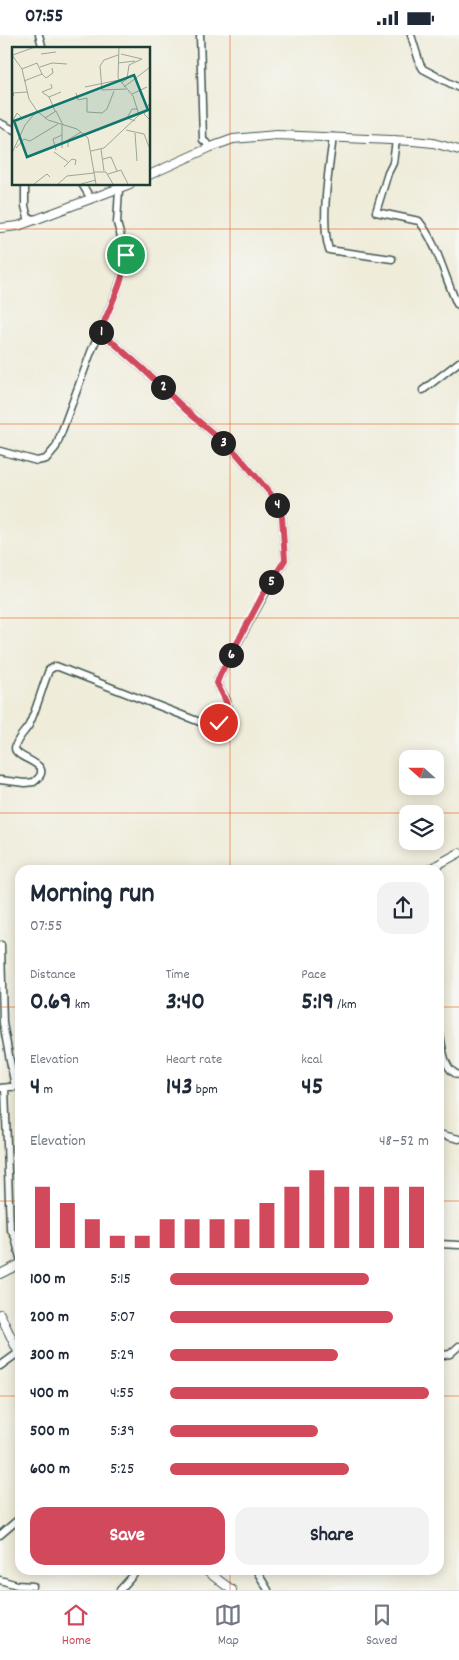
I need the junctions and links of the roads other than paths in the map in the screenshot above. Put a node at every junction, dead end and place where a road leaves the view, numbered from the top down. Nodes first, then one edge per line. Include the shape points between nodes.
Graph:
1 (200, 35) edge
2 (411, 35) edge
3 (459, 88) edge
4 (0, 123) edge
5 (12, 129) edge
6 (333, 137) junction
7 (396, 140) junction
8 (211, 147) junction
9 (459, 150) edge
10 (150, 175) edge
11 (25, 185) edge
12 (83, 185) edge
13 (128, 185) edge
14 (119, 189) junction
15 (91, 199) junction
16 (37, 219) junction
17 (0, 228) edge
18 (392, 259) dead end
19 (459, 305) edge
20 (100, 331) junction
21 (459, 362) edge
22 (423, 390) dead end
23 (0, 451) edge
24 (0, 780) edge
25 (459, 853) edge
26 (437, 865) edge
27 (1, 945) edge
28 (444, 1053) edge
29 (459, 1075) edge
30 (15, 1078) edge
31 (2, 1087) edge
32 (15, 1087) edge
33 (444, 1135) edge
34 (459, 1139) edge
35 (15, 1237) edge
36 (444, 1244) edge
37 (459, 1245) edge
38 (15, 1266) edge
39 (0, 1274) edge
40 (0, 1314) edge
41 (15, 1346) edge
42 (459, 1346) edge
43 (444, 1355) edge
44 (15, 1357) edge
45 (0, 1366) edge
46 (15, 1522) edge
47 (0, 1535) edge
48 (134, 1575) edge
49 (212, 1575) edge
50 (259, 1575) edge
51 (0, 1580) edge
52 (33, 1586) dead end
53 (120, 1590) edge
54 (232, 1590) edge
55 (268, 1590) edge

1 - 8 street via 203,140
2 - 3 street via 423,69
4 - 5 street
6 - 7 street
6 - 8 street via 277,135 233,139
6 - 18 street via 327,186 326,240 329,250
7 - 9 street via 433,143
7 - 19 street via 393,163 376,212 419,221 440,258
8 - 10 street
11 - 16 street via 28,218
12 - 15 street
13 - 14 street
14 - 15 street
14 - 20 street via 117,223 126,263
15 - 16 street
16 - 17 street
20 - 23 street via 51,455 37,461
20 - 24 street via 236,453 270,493 282,517 285,560 220,675 217,683 228,709 219,723 205,724 56,666 49,670 29,725 15,749 38,765 40,776 34,783
21 - 22 street
25 - 26 street
27 - 30 street via 3,1023
28 - 29 street via 447,1067
31 - 32 street
31 - 35 street via 10,1228
33 - 34 street
36 - 37 street
38 - 39 street
40 - 41 street
42 - 43 street
44 - 45 street
46 - 47 street
48 - 53 street
49 - 54 street
50 - 55 street
51 - 52 street

